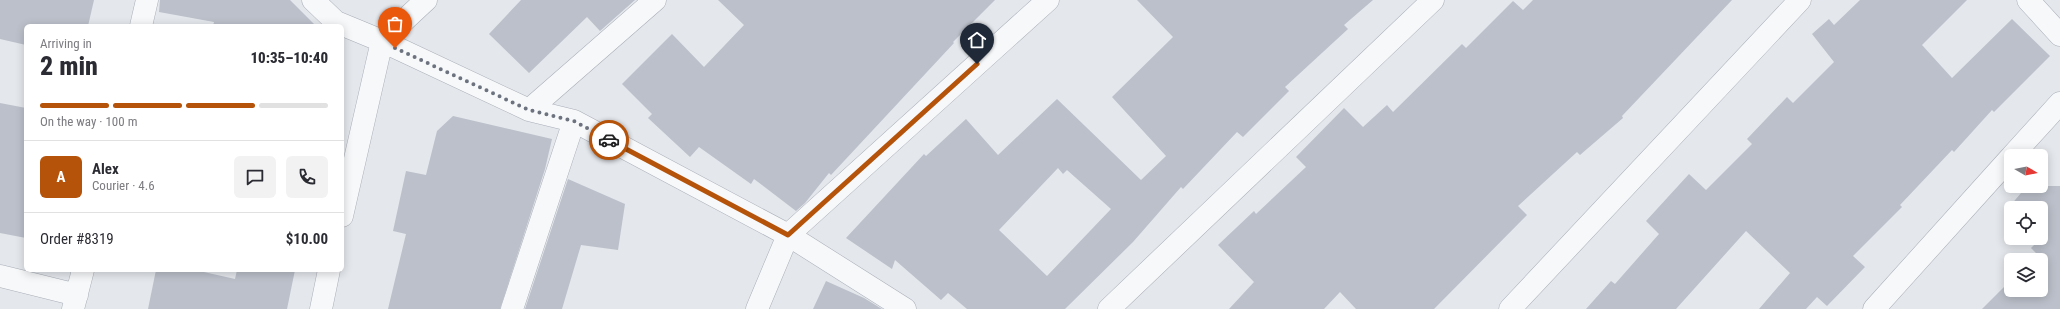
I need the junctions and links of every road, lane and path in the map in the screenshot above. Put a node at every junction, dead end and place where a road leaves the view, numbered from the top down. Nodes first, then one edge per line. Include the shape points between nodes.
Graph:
1 (147, 0) edge
2 (313, 0) edge
3 (426, 0) edge
4 (655, 0) edge
5 (1048, 0) edge
6 (1433, 0) edge
7 (1800, 0) edge
8 (2028, 0) edge
9 (141, 24) edge
10 (341, 24) edge
11 (344, 25) edge
12 (2060, 35) edge
13 (382, 41) junction
14 (2060, 103) edge
15 (529, 110) junction
16 (574, 121) junction
17 (2019, 149) edge
18 (2004, 166) edge
19 (344, 207) edge
20 (788, 235) junction
21 (82, 272) edge
22 (329, 272) edge
23 (0, 276) edge
24 (75, 302) edge
25 (320, 309) edge
26 (512, 309) edge
27 (757, 309) edge
28 (905, 309) edge
29 (1109, 309) edge
30 (1510, 309) edge
31 (1874, 309) edge

1 - 9 street
2 - 10 street
3 - 13 street
4 - 15 street
5 - 20 street
6 - 29 street
7 - 30 street
8 - 12 street
11 - 13 street
13 - 15 street
13 - 19 street
14 - 17 street
15 - 16 street
16 - 20 street
16 - 26 street
18 - 31 street
20 - 27 street
20 - 28 street
21 - 24 street
22 - 25 street
23 - 24 street

